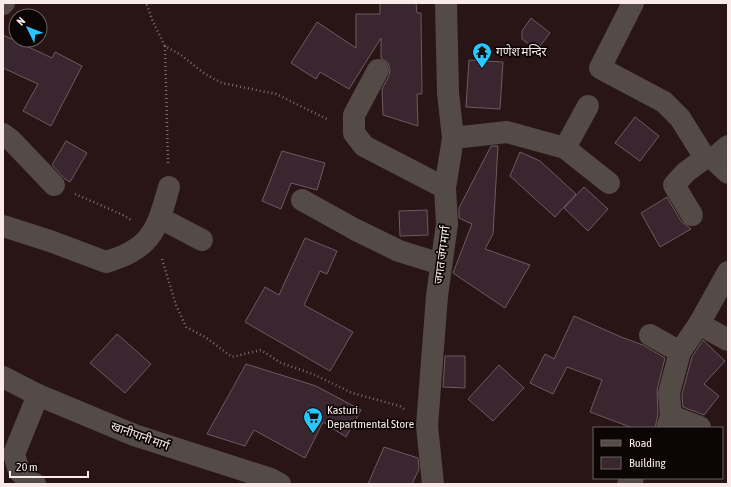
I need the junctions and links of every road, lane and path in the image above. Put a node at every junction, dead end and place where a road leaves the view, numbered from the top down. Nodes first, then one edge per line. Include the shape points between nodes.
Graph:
1 (151, 3) edge
2 (446, 3) edge
3 (632, 3) edge
4 (165, 46) junction
5 (378, 70) dead end
6 (588, 106) dead end
7 (354, 133) junction
8 (3, 134) edge
9 (452, 138) junction
10 (565, 148) junction
11 (719, 159) edge
12 (609, 183) dead end
13 (54, 186) joint
14 (169, 187) joint
15 (445, 188) junction
16 (302, 200) dead end
17 (692, 215) dead end
18 (3, 226) edge
19 (156, 226) junction
20 (202, 240) dead end
21 (441, 264) junction
22 (728, 272) edge
23 (698, 324) junction
24 (650, 335) dead end
25 (728, 340) edge
26 (680, 352) junction
27 (3, 377) edge
28 (38, 395) junction
29 (669, 422) edge
30 (427, 426) junction
31 (700, 427) dead end
32 (35, 484) edge
33 (280, 484) edge
34 (434, 484) edge

1 - 4 path via 147,5
2 - 9 street, जगत जंग मार्ग
3 - 11 street via 600,68 664,102
4 - 7 path via 222,83 276,94
4 - 14 path
5 - 7 street via 354,115
6 - 10 street
7 - 15 street via 364,146
8 - 13 street
9 - 10 street via 507,132
9 - 15 street, जगत जंग मार्ग
10 - 12 street
11 - 17 street via 686,172 674,185
13 - 19 path
14 - 19 street
15 - 21 street, जगत जंग मार्ग via 447,224
16 - 21 street via 399,251
18 - 19 street via 106,262 135,250
19 - 20 street
19 - 30 path via 176,306 186,327 205,337 232,357 261,350 281,363 313,374 352,393 400,406
21 - 30 street, जगत जंग मार्ग
22 - 23 street
23 - 25 street
23 - 26 street
24 - 26 street
26 - 29 street via 670,393
27 - 28 street, खानीपानी मार्ग
28 - 32 street via 14,454 19,471
28 - 33 street, खानीपानी मार्ग via 134,435 272,479
29 - 31 street
30 - 34 street, जगत जंग मार्ग

